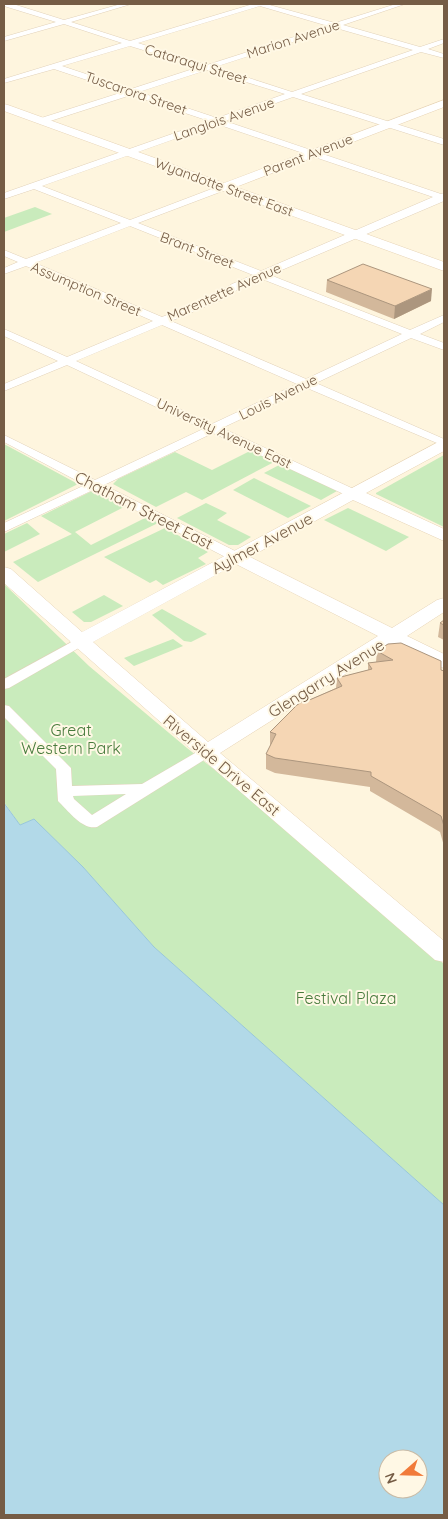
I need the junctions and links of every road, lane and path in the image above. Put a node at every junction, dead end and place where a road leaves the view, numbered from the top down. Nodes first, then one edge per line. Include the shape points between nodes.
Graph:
1 (6, 4) edge
2 (128, 4) edge
3 (260, 4) edge
4 (402, 4) edge
5 (64, 22) junction
6 (335, 25) junction
7 (4, 39) edge
8 (444, 41) edge
9 (130, 43) junction
10 (420, 50) junction
11 (444, 56) edge
12 (54, 66) junction
13 (206, 67) junction
14 (4, 81) edge
15 (131, 92) junction
16 (293, 94) junction
17 (444, 104) edge
18 (4, 107) edge
19 (41, 121) junction
20 (218, 121) junction
21 (388, 125) junction
22 (444, 142) edge
23 (128, 152) junction
24 (314, 153) junction
25 (33, 185) junction
26 (225, 187) junction
27 (4, 196) edge
28 (444, 197) edge
29 (130, 223) junction
30 (356, 234) junction
31 (4, 253) edge
32 (26, 263) junction
33 (444, 266) edge
34 (4, 271) edge
35 (262, 275) junction
36 (444, 318) edge
37 (161, 321) junction
38 (4, 332) edge
39 (411, 334) junction
40 (444, 347) edge
41 (68, 361) junction
42 (306, 384) junction
43 (4, 388) edge
44 (213, 428) junction
45 (4, 438) edge
46 (444, 444) edge
47 (94, 485) junction
48 (354, 494) junction
49 (4, 528) edge
50 (444, 536) edge
51 (236, 557) junction
52 (4, 573) edge
53 (444, 604) edge
54 (393, 635) junction
55 (79, 642) junction
56 (444, 662) edge
57 (4, 685) edge
58 (4, 709) edge
59 (207, 752) junction
60 (145, 789) junction
61 (65, 790) junction
62 (444, 954) edge

1 - 5 street, Cataraqui Street
2 - 5 street
3 - 6 street
3 - 9 street
4 - 6 street, Marion Avenue
5 - 7 street
5 - 9 street, Cataraqui Street
6 - 10 street
6 - 13 street, Marion Avenue
8 - 10 street, Langlois Avenue
9 - 12 street
9 - 13 street, Cataraqui Street
10 - 11 street
10 - 16 street, Langlois Avenue
12 - 14 street
12 - 15 street, Tuscarora Street
13 - 15 street, Marion Avenue
13 - 16 street, Cataraqui Street
15 - 19 street, Marion Avenue
15 - 20 street, Tuscarora Street
16 - 20 street, Langlois Avenue
16 - 21 street, Cataraqui Street
17 - 21 main road, Parent Avenue
18 - 19 main road, Wyandotte Street East
19 - 23 main road, Wyandotte Street East
20 - 23 street, Langlois Avenue
20 - 24 street, Tuscarora Street
21 - 22 street, Cataraqui Street
21 - 24 main road, Parent Avenue
23 - 25 street, Langlois Avenue
23 - 26 main road, Wyandotte Street East
24 - 26 main road, Parent Avenue
24 - 28 street, Tuscarora Street
25 - 27 street, Langlois Avenue
25 - 29 street, Brant Street
26 - 29 street, Parent Avenue
26 - 30 main road, Wyandotte Street East
28 - 30 street, Marentette Avenue
29 - 32 street, Parent Avenue
29 - 35 street, Brant Street
30 - 33 main road, Wyandotte Street East
30 - 35 street, Marentette Avenue
31 - 32 street, Assumption Street
32 - 34 street, Parent Avenue
32 - 37 street, Assumption Street
35 - 37 street, Marentette Avenue
35 - 39 street, Brant Street
36 - 39 street, Louis Avenue
37 - 41 street, Marentette Avenue
37 - 42 street, Assumption Street
38 - 41 street, University Avenue East
39 - 40 street, Brant Street
39 - 42 street, Louis Avenue
41 - 43 street, Marentette Avenue
41 - 44 street, University Avenue East
42 - 44 street, Louis Avenue
42 - 46 street, Assumption Street
44 - 47 street, Louis Avenue
44 - 48 street, University Avenue East
45 - 47 street, Chatham Street East
46 - 48 main road, Aylmer Avenue
47 - 49 street, Louis Avenue
47 - 51 street, Chatham Street East
48 - 50 main road, University Avenue East
48 - 51 main road, Aylmer Avenue
51 - 54 main road, Chatham Street East
51 - 55 main road, Aylmer Avenue
52 - 55 main road, Riverside Drive East
53 - 54 main road, Glengarry Avenue
54 - 56 main road, Chatham Street East
54 - 59 main road, Glengarry Avenue
55 - 57 street
55 - 59 main road, Riverside Drive East
58 - 61 street via 63,768
59 - 60 street
59 - 62 main road, Riverside Drive East
60 - 61 street
60 - 61 street via 91,824 66,801

